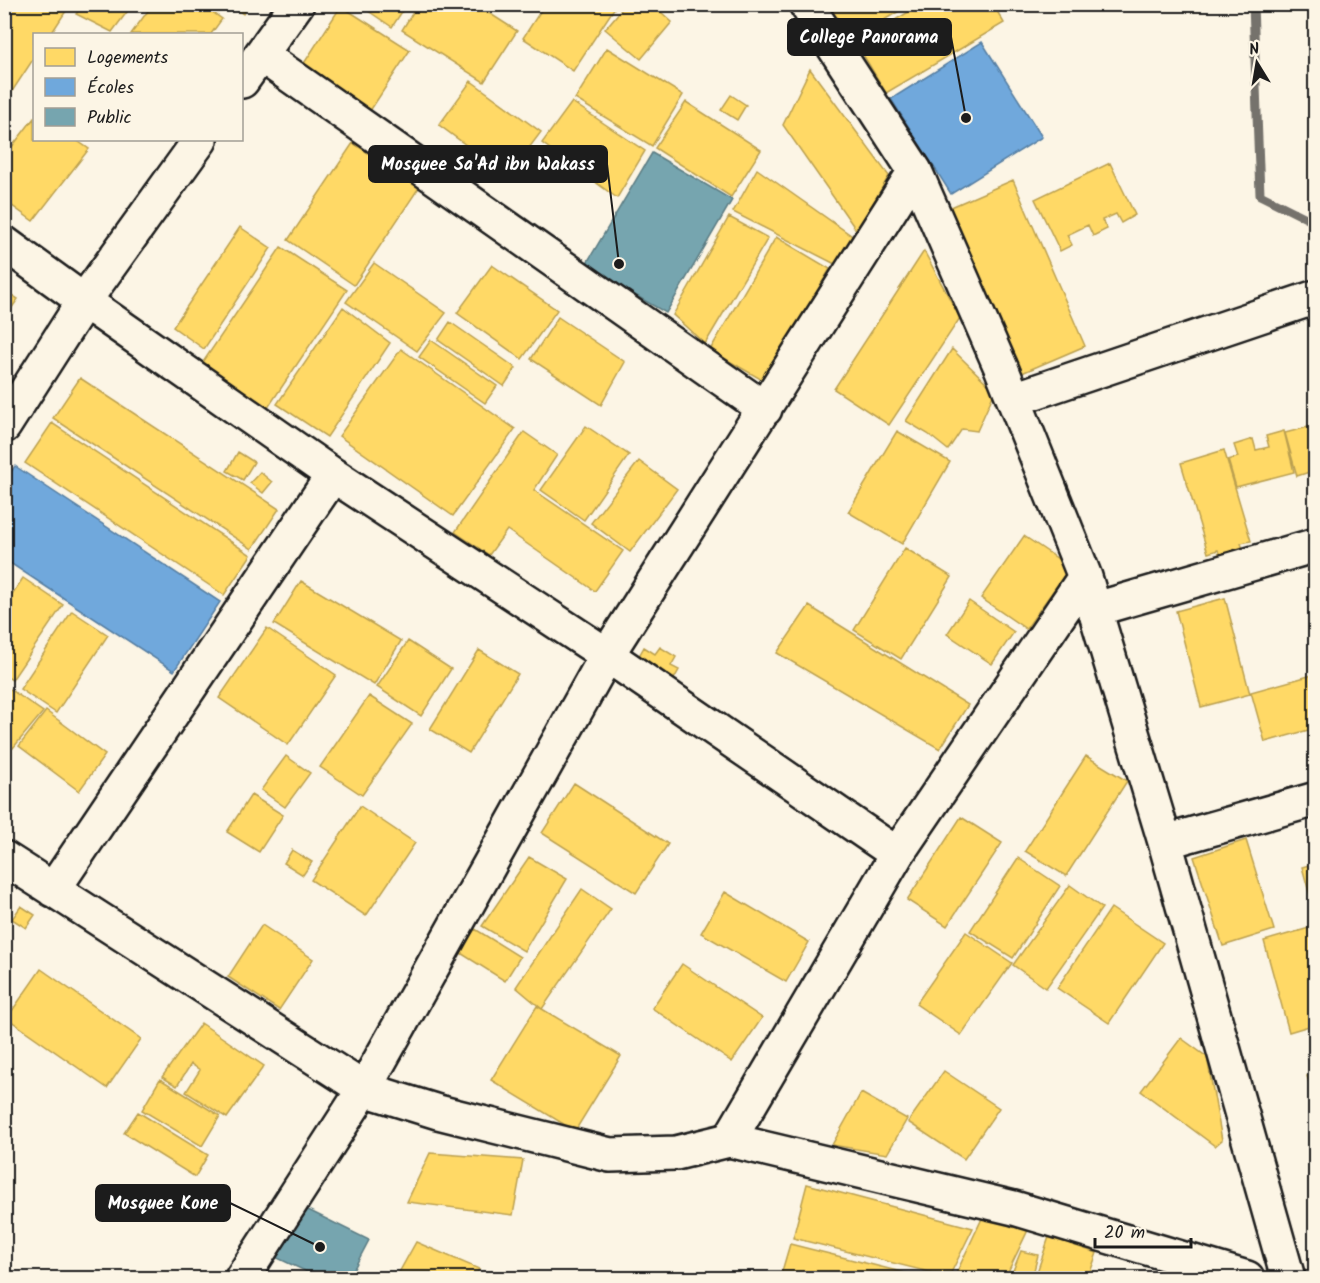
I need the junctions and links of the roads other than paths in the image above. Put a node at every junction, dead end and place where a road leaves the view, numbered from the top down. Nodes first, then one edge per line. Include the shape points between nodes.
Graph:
1 (297, 4) edge
2 (806, 4) edge
3 (261, 55) junction
4 (243, 80) edge
5 (199, 141) edge
6 (915, 171) junction
7 (4, 243) edge
8 (1316, 297) edge
9 (84, 301) junction
10 (1014, 399) junction
11 (765, 409) junction
12 (4, 426) edge
13 (333, 475) junction
14 (1316, 545) edge
15 (1085, 577) junction
16 (1096, 609) junction
17 (607, 655) junction
18 (1316, 799) edge
19 (1165, 842) junction
20 (897, 854) junction
21 (4, 858) edge
22 (53, 890) junction
23 (364, 1089) junction
24 (729, 1140) junction
25 (242, 1278) edge
26 (1247, 1278) edge
27 (1288, 1278) edge

1 - 3 street
2 - 6 street
3 - 4 street
3 - 11 street
5 - 9 street
6 - 10 street
6 - 11 street
7 - 9 street
8 - 10 street
9 - 12 street
9 - 13 street
10 - 15 street
11 - 17 street
13 - 17 street
13 - 22 street
14 - 16 street
15 - 16 street
15 - 20 street
16 - 19 street
17 - 20 street
17 - 23 street
18 - 19 street
19 - 27 street
20 - 24 street
21 - 22 street
22 - 23 street
23 - 24 street via 438,1112 610,1155 676,1153
23 - 25 street
24 - 26 street via 1014,1208

